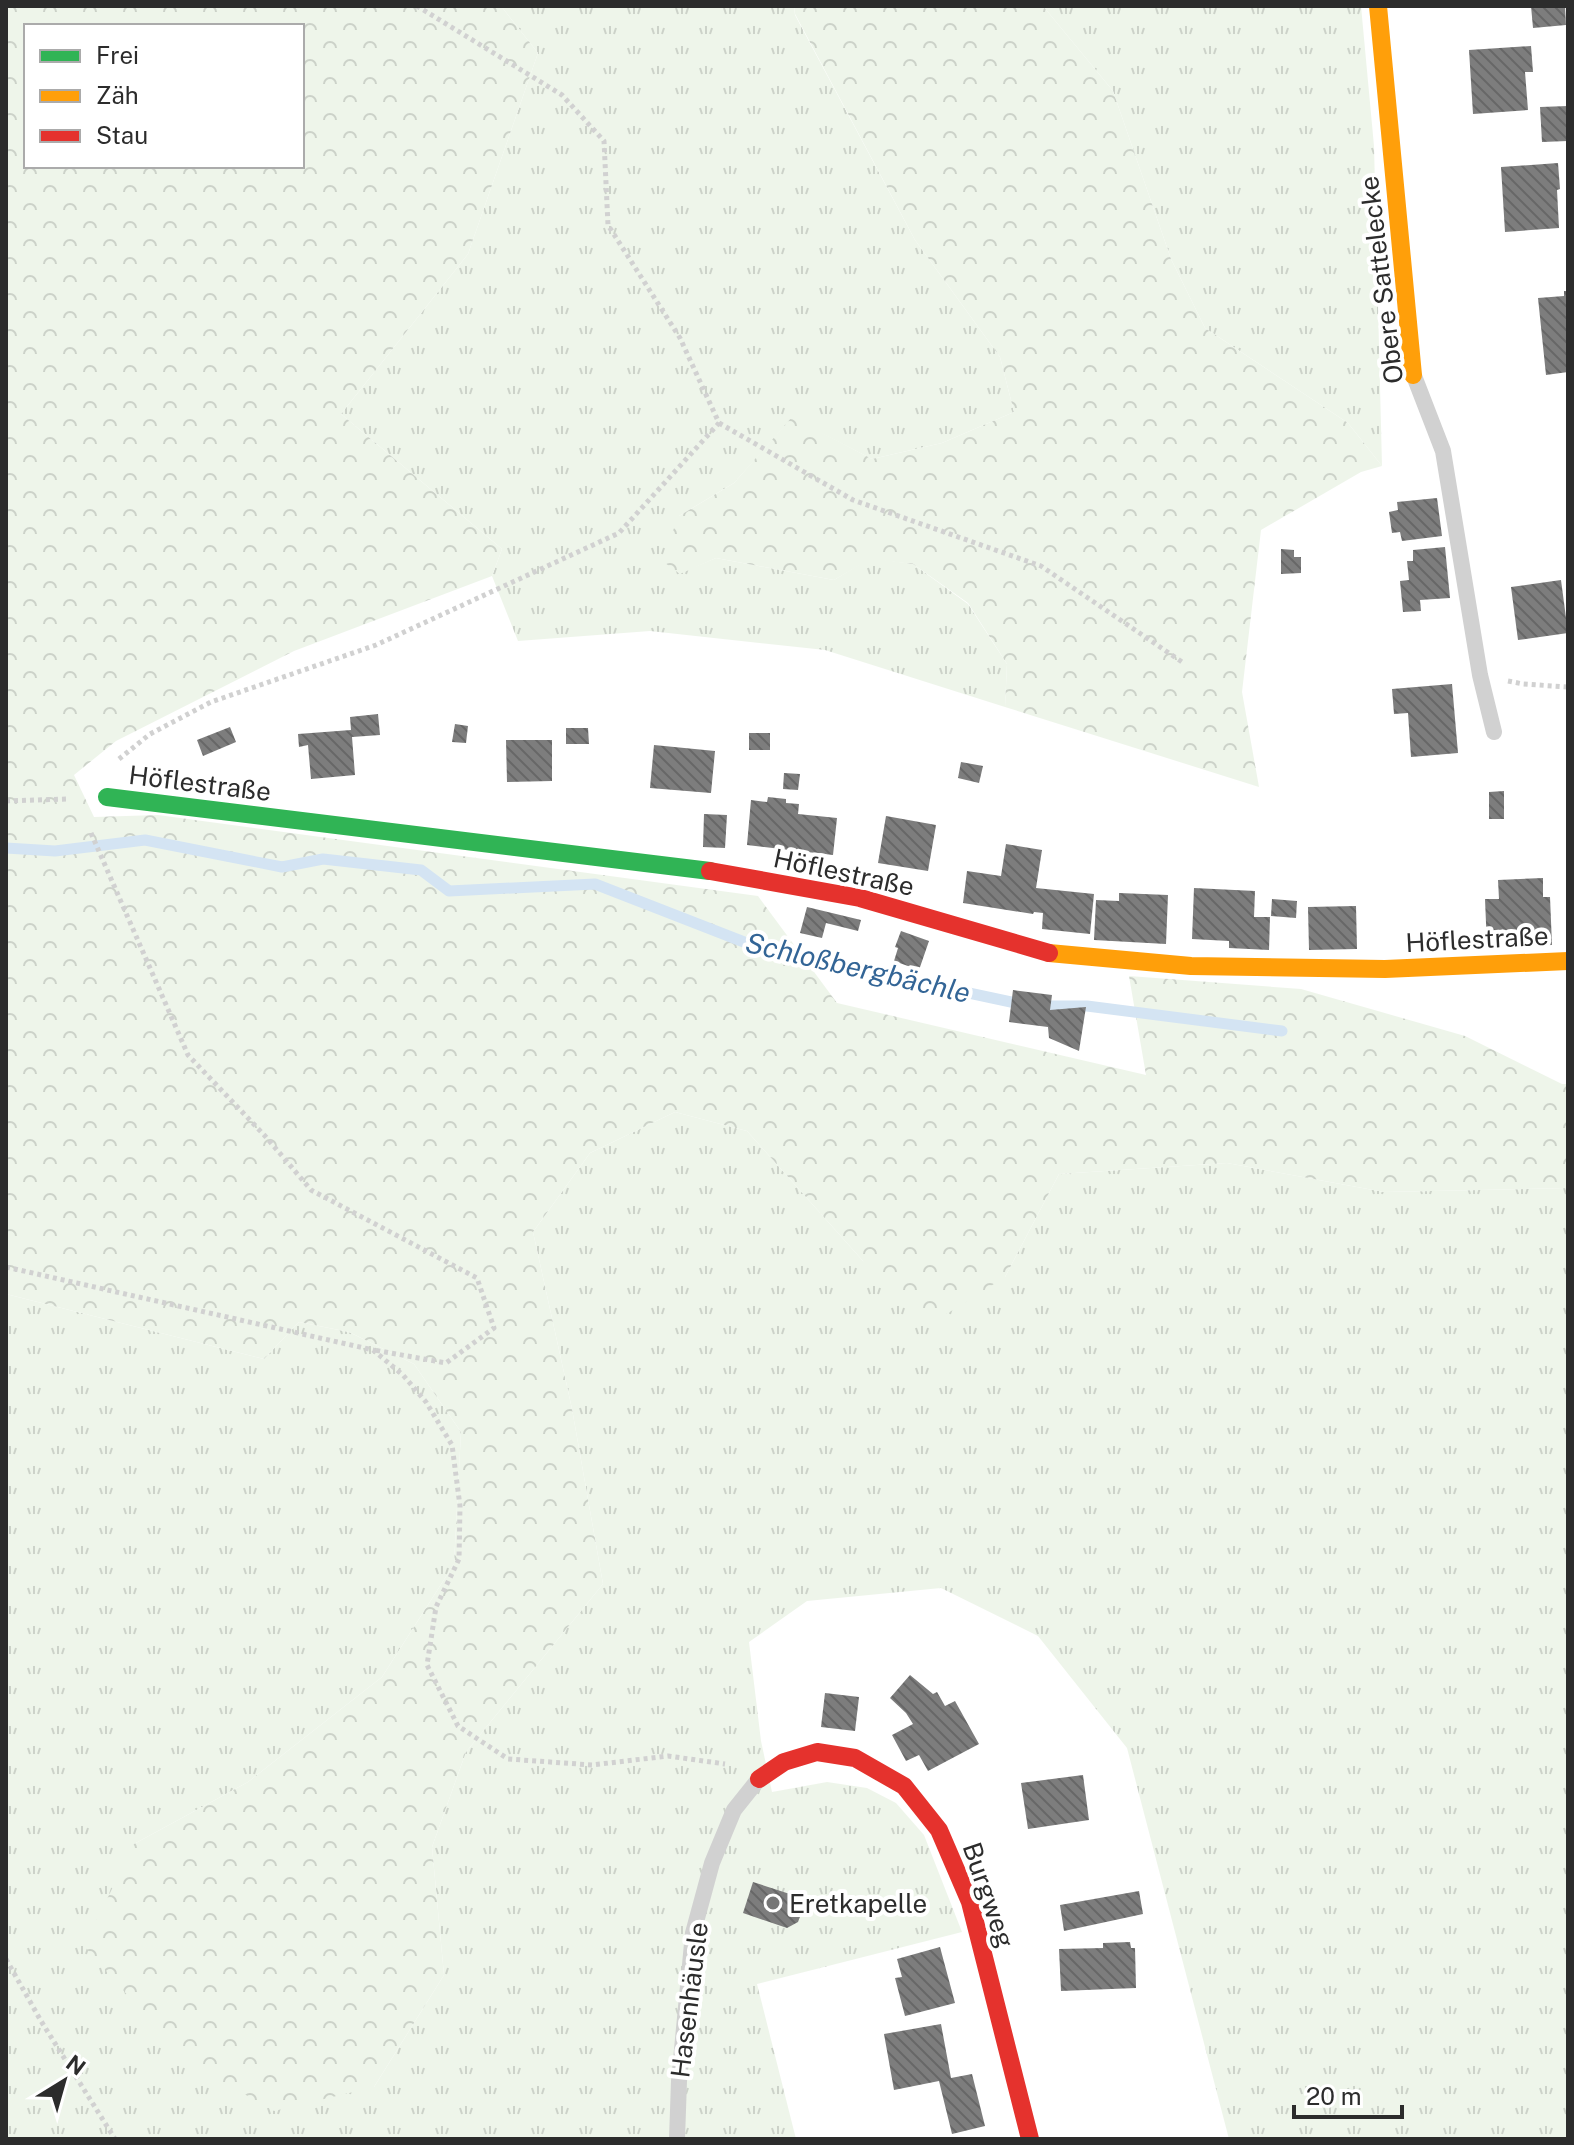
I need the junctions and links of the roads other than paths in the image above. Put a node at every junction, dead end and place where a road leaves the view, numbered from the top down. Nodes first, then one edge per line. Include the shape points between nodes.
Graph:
1 (1378, 6) edge
2 (1413, 375) joint
3 (1494, 732) dead end
4 (107, 797) road end
5 (1568, 961) edge
6 (759, 1779) joint
7 (677, 2139) edge
8 (1030, 2139) edge

1 - 2 street, Obere Sattelecke
2 - 3 lane, Obere Sattelecke via 1443,451
4 - 5 street, Höflestraße via 697,869 860,898 1047,953 1191,966 1385,969
6 - 7 lane, Hasenhäusle via 734,1810 712,1863 693,1933
6 - 8 street, Burgweg via 784,1762 817,1752 855,1758 904,1786 939,1830 970,1902

